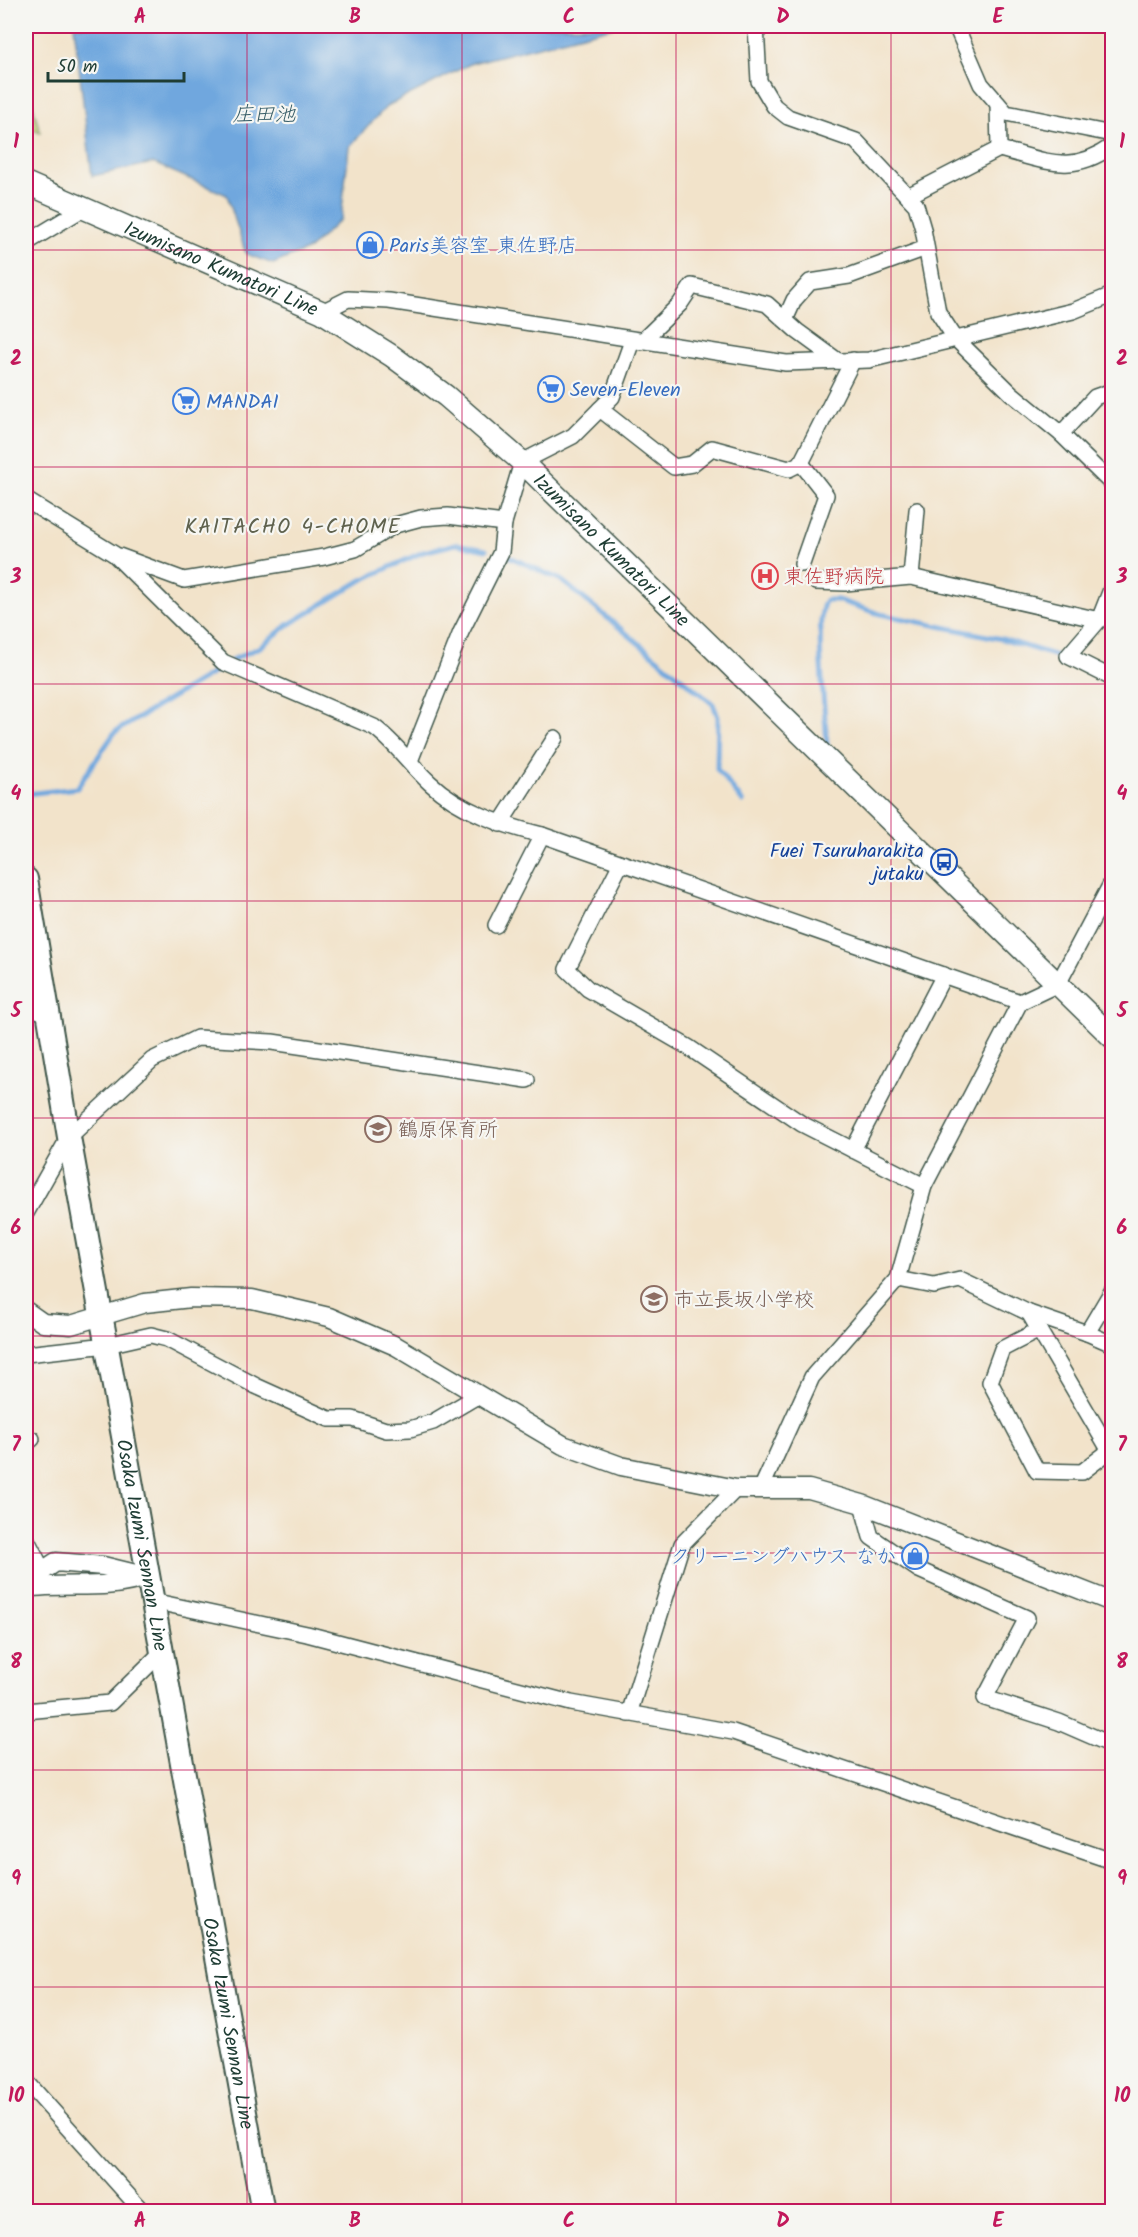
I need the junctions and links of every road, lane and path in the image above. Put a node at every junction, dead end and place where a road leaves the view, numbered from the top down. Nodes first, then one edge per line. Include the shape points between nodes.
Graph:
1 (756, 26) edge
2 (956, 26) edge
3 (998, 104) junction
4 (1113, 134) edge
5 (1113, 146) edge
6 (999, 148) junction
7 (26, 183) edge
8 (908, 196) junction
9 (84, 208) junction
10 (26, 243) edge
11 (926, 248) junction
12 (1109, 300) edge
13 (322, 312) junction
14 (785, 320) junction
15 (955, 338) junction
16 (636, 341) junction
17 (846, 361) junction
18 (1113, 390) edge
19 (600, 409) junction
20 (1061, 434) junction
21 (522, 462) junction
22 (801, 463) junction
23 (1113, 484) edge
24 (26, 500) edge
25 (917, 510) dead end
26 (504, 523) junction
27 (114, 554) junction
28 (802, 564) dead end
29 (911, 577) junction
30 (816, 582) dead end
31 (1112, 587) edge
32 (1099, 620) junction
33 (1113, 678) edge
34 (555, 738) dead end
35 (410, 761) junction
36 (500, 824) junction
37 (542, 835) junction
38 (621, 863) junction
39 (26, 879) edge
40 (1113, 882) edge
41 (496, 925) dead end
42 (944, 975) junction
43 (1058, 984) junction
44 (1020, 1002) junction
45 (26, 1006) edge
46 (48, 1014) junction
47 (1113, 1036) edge
48 (527, 1080) dead end
49 (69, 1137) junction
50 (853, 1150) junction
51 (924, 1186) junction
52 (26, 1213) edge
53 (898, 1280) junction
54 (1113, 1291) edge
55 (26, 1311) edge
56 (1029, 1313) junction
57 (102, 1316) junction
58 (1039, 1330) junction
59 (1087, 1333) junction
60 (1113, 1344) edge
61 (107, 1345) junction
62 (26, 1354) edge
63 (479, 1395) junction
64 (1112, 1451) edge
65 (736, 1489) junction
66 (762, 1489) junction
67 (862, 1504) junction
68 (26, 1539) edge
69 (43, 1571) junction
70 (148, 1577) junction
71 (26, 1582) edge
72 (26, 1588) edge
73 (152, 1601) junction
74 (1113, 1602) edge
75 (162, 1652) junction
76 (26, 1711) edge
77 (629, 1714) junction
78 (1110, 1739) edge
79 (1113, 1862) edge
80 (26, 2081) edge
81 (143, 2211) edge
82 (262, 2211) edge

1 - 8 street via 759,81 774,106 788,117 856,141
2 - 3 street via 981,84
3 - 4 street via 1006,113
3 - 6 street
5 - 6 street via 1084,162 1063,165
6 - 8 street
7 - 9 main road, Izumisano Kumatori Line
8 - 11 street via 916,205
9 - 10 street
9 - 13 main road, Izumisano Kumatori Line
11 - 14 street via 849,276 810,282 794,300
11 - 15 street via 938,312
12 - 15 street
13 - 16 street via 348,299 389,301
13 - 21 main road, Izumisano Kumatori Line via 446,396
14 - 16 street via 767,304 692,286 680,304
14 - 17 street
15 - 17 street via 869,360
15 - 20 street via 1011,393
16 - 17 street via 786,363
16 - 19 street via 612,397
17 - 22 street
18 - 20 street via 1095,397
19 - 21 street via 573,436
19 - 22 street via 674,467 692,464 712,448 789,469
20 - 23 street
21 - 26 street
21 - 43 main road, Izumisano Kumatori Line
22 - 28 street via 826,495
24 - 27 street
25 - 29 street
26 - 27 street via 448,516 421,518 395,525 355,549 184,580
26 - 35 street via 501,552 461,632
27 - 35 street via 223,663 374,727
29 - 30 street
29 - 32 street
31 - 32 street
32 - 33 street via 1068,656
34 - 36 street
35 - 36 street via 443,794
36 - 37 street
37 - 38 street
37 - 41 street
38 - 42 street
38 - 50 street via 567,969 588,989 688,1047 802,1124
39 - 46 main road, Osaka Izumi Sennan Line
40 - 43 street
42 - 44 street
42 - 50 street
43 - 44 street
43 - 47 main road, Izumisano Kumatori Line
44 - 51 street
45 - 46 street
46 - 49 main road, Osaka Izumi Sennan Line
48 - 49 street via 272,1042 197,1038 152,1060
49 - 52 street
49 - 57 main road, Osaka Izumi Sennan Line
50 - 51 street
51 - 53 street
53 - 56 street via 934,1286 960,1280
53 - 66 street via 812,1377
54 - 59 street
55 - 57 street via 43,1323 71,1325
56 - 58 street
56 - 59 street
57 - 61 main road, Osaka Izumi Sennan Line
57 - 63 street via 145,1303 191,1298 252,1299 329,1317 396,1346
58 - 64 street
58 - 64 street via 1002,1349 990,1382 1037,1471 1082,1472
59 - 60 street
61 - 62 street
61 - 63 street via 151,1335 167,1339 329,1419 353,1419 386,1430 410,1429 433,1422
61 - 70 main road, Osaka Izumi Sennan Line
63 - 65 street via 563,1445 582,1452 621,1466
65 - 66 street
65 - 77 street via 682,1544
66 - 67 street via 809,1489
67 - 74 street
67 - 78 street via 871,1537 920,1570 1027,1618 985,1698
68 - 69 street
69 - 70 street via 56,1562 103,1566
69 - 71 street
70 - 72 street via 91,1588 55,1584
70 - 73 main road, Osaka Izumi Sennan Line
73 - 75 main road, Osaka Izumi Sennan Line
73 - 77 street via 307,1634 571,1703
75 - 76 street via 110,1703
75 - 82 main road, Osaka Izumi Sennan Line
77 - 79 street via 733,1732
80 - 81 street

